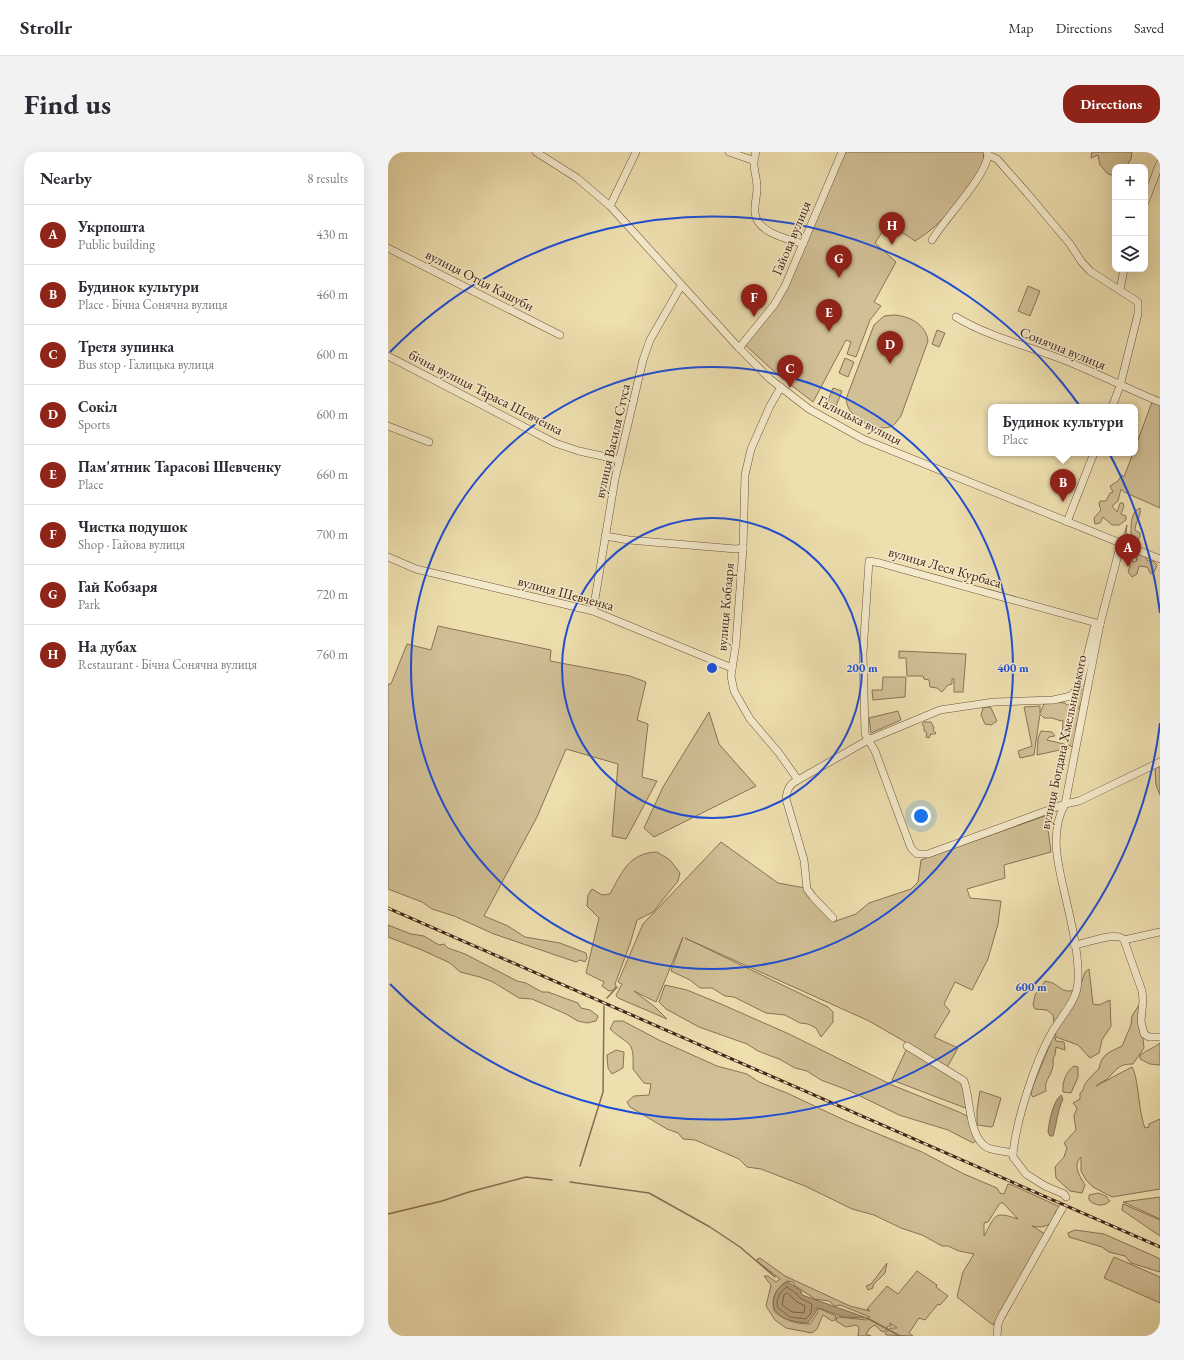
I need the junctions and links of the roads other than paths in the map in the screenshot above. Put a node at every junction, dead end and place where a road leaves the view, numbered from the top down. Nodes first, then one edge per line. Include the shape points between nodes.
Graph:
1 (536, 152) edge
2 (636, 152) edge
3 (728, 152) edge
4 (756, 152) edge
5 (842, 152) edge
6 (987, 154) edge
7 (752, 160) junction
8 (1160, 163) edge
9 (1146, 200) edge
10 (610, 206) junction
11 (932, 240) dead end
12 (803, 244) junction
13 (388, 248) edge
14 (1123, 272) edge
15 (681, 286) junction
16 (1120, 290) junction
17 (956, 317) dead end
18 (560, 335) dead end
19 (739, 348) junction
20 (388, 356) edge
21 (1120, 386) junction
22 (781, 387) junction
23 (1160, 402) edge
24 (1113, 404) edge
25 (388, 426) edge
26 (428, 442) dead end
27 (1093, 456) edge
28 (620, 460) junction
29 (1067, 522) junction
30 (605, 536) junction
31 (1121, 543) junction
32 (743, 548) junction
33 (388, 556) edge
34 (1160, 559) edge
35 (593, 611) junction
36 (1100, 624) junction
37 (732, 668) junction
38 (868, 740) junction
39 (1160, 762) edge
40 (798, 780) junction
41 (1065, 804) junction
42 (833, 918) dead end
43 (1160, 932) edge
44 (1124, 940) junction
45 (1074, 945) junction
46 (1160, 1037) edge
47 (907, 1046) dead end
48 (1013, 1153) junction
49 (1066, 1197) dead end
50 (1063, 1207) dead end
51 (997, 1336) edge

1 - 10 street, Галицька вулиця via 577,178
2 - 10 street
3 - 7 street
4 - 7 street
5 - 12 street, Гайова вулиця
6 - 11 street via 987,160 977,178
6 - 16 street via 997,159 1027,193 1090,271
7 - 12 street via 757,188 755,216 758,221 772,233
8 - 9 street
10 - 15 street, Галицька вулиця
12 - 19 street, Гайова вулиця via 774,305
13 - 18 street, вулиця Отця Кашуби
14 - 16 street
15 - 19 street, Галицька вулиця
15 - 28 street, вулиця Василя Стуса via 650,340
16 - 21 street via 1138,302 1138,314
17 - 21 street, Сонячна вулиця via 974,327 1065,361
19 - 22 street, Галицька вулиця
20 - 28 street, бічна вулиця Тараса Шевченка via 555,443
21 - 23 street, Сонячна вулиця
21 - 24 street
22 - 29 street, Галицька вулиця via 809,409 863,439
22 - 32 street, вулиця Кобзаря via 751,449 745,475
25 - 26 street
27 - 29 street
28 - 30 street, вулиця Василя Стуса
29 - 31 street, Галицька вулиця
30 - 32 street
30 - 35 street, вулиця Василя Стуса
31 - 34 street, Галицька вулиця
31 - 36 street, вулиця Богдана Хмельницького
32 - 37 street, вулиця Кобзаря
33 - 35 street, вулиця Шевченка via 416,569
35 - 37 street, вулиця Шевченка
36 - 38 street via 1094,628 1080,685 1071,696 1054,700 994,702 952,708 916,719
36 - 38 street, вулиця Леся Курбаса via 869,561 863,653 865,734
36 - 41 street, вулиця Богдана Хмельницького
37 - 40 street, вулиця Кобзаря via 734,690 743,708
38 - 40 street
38 - 41 street, вулиця Леся Курбаса via 911,848 917,854 928,854
39 - 41 street via 1079,801
40 - 42 street via 786,791 786,799 804,860 807,889
41 - 45 street, вулиця Богдана Хмельницького via 1057,823 1058,864
43 - 44 street
44 - 45 street via 1115,935
44 - 46 street via 1142,991 1141,1021 1144,1034 1149,1037
45 - 48 street, вулиця Богдана Хмельницького via 1078,981 1076,990 1067,1010 1051,1034 1039,1062 1023,1107
47 - 48 street via 964,1081 977,1135 987,1147
48 - 49 street via 1013,1157 1026,1174
50 - 51 street via 1001,1316

